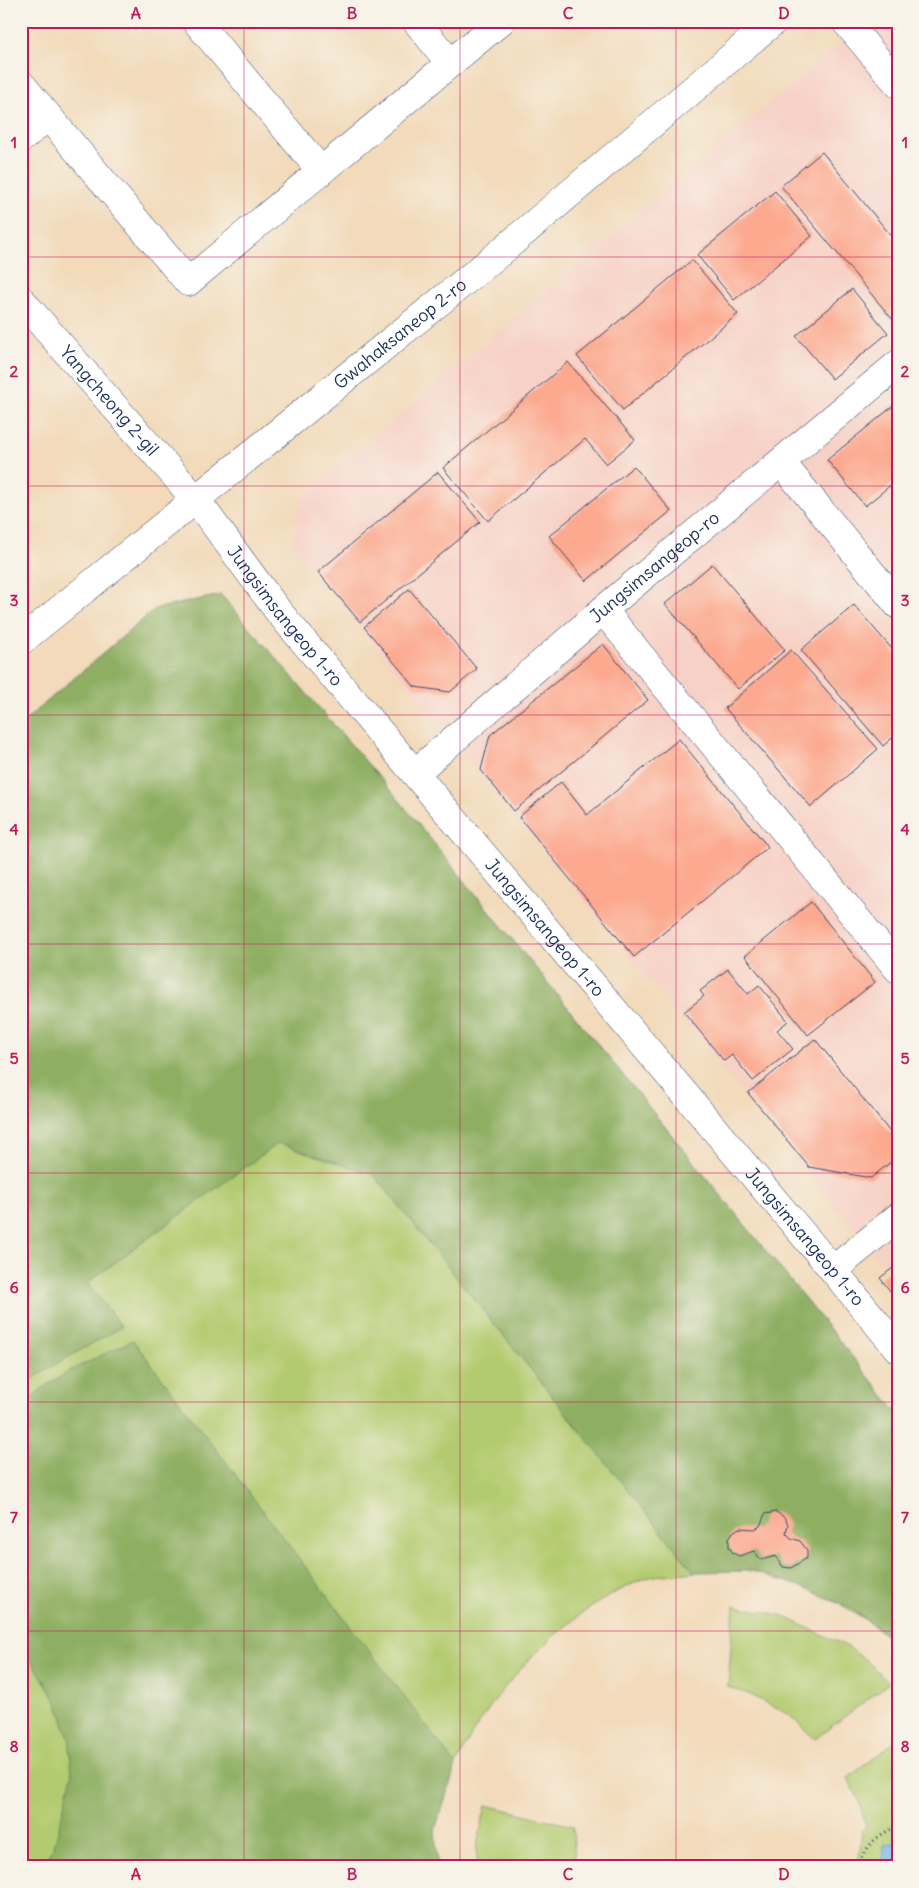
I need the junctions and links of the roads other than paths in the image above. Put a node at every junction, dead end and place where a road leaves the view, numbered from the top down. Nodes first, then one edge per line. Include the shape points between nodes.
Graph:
1 (196, 21) edge
2 (416, 21) edge
3 (501, 21) edge
4 (774, 21) edge
5 (845, 21) edge
6 (450, 63) junction
7 (21, 84) edge
8 (898, 84) edge
9 (48, 116) junction
10 (21, 139) edge
11 (321, 171) junction
12 (21, 300) edge
13 (898, 364) edge
14 (780, 462) junction
15 (197, 501) junction
16 (898, 605) edge
17 (603, 610) junction
18 (21, 641) edge
19 (415, 772) junction
20 (898, 969) edge
21 (898, 1217) edge
22 (833, 1270) junction
23 (898, 1350) edge

1 - 11 street
2 - 6 street
3 - 6 street
4 - 15 street, Gwahaksaneop 2-ro via 496,256
5 - 8 street
6 - 11 street
7 - 9 street
9 - 10 street
9 - 11 street via 188,282
12 - 15 street, Yangcheong 2-gil
13 - 14 street, Jungsimsangeop-ro
14 - 16 street
14 - 17 street, Jungsimsangeop-ro
15 - 18 street, Gwahaksaneop 2-ro
15 - 19 street, Jungsimsangeop 1-ro via 278,611
17 - 19 street, Jungsimsangeop-ro
17 - 20 street
19 - 22 street, Jungsimsangeop 1-ro
21 - 22 street
22 - 23 street, Jungsimsangeop 1-ro

